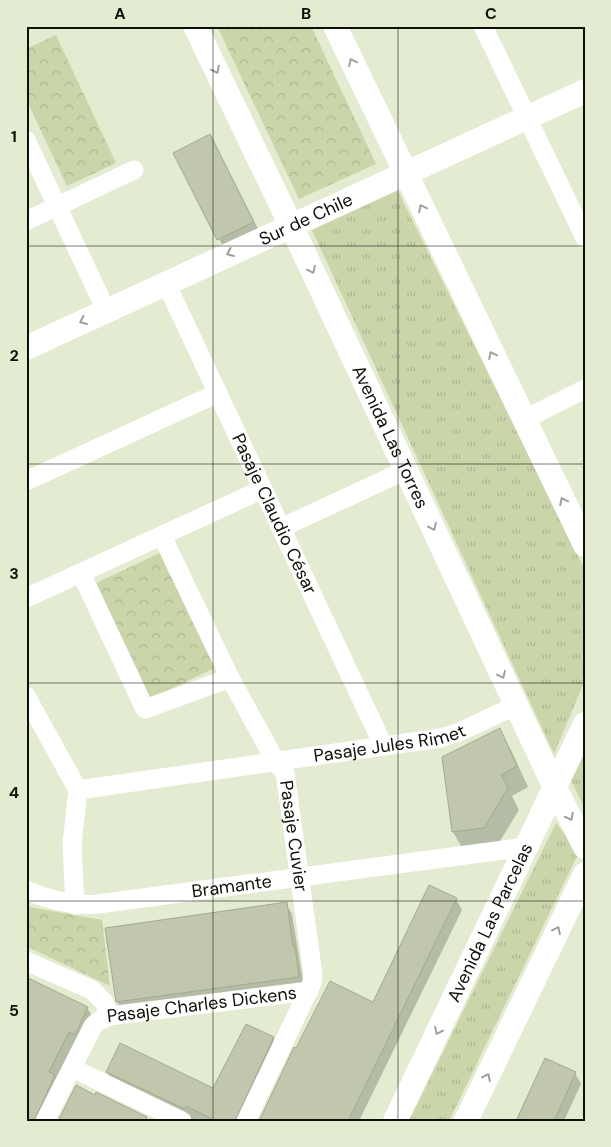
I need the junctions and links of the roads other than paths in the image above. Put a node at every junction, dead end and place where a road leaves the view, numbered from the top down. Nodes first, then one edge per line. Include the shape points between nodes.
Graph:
1 (195, 26) edge
2 (335, 26) edge
3 (483, 26) edge
4 (585, 92) edge
5 (527, 118) junction
6 (26, 140) edge
7 (134, 170) dead end
8 (405, 173) junction
9 (58, 206) junction
10 (26, 221) edge
11 (291, 226) junction
12 (583, 232) edge
13 (166, 283) junction
14 (106, 310) junction
15 (26, 348) edge
16 (585, 389) edge
17 (218, 394) junction
18 (524, 420) junction
19 (406, 470) junction
20 (26, 481) edge
21 (263, 489) junction
22 (281, 528) junction
23 (162, 536) junction
24 (585, 545) edge
25 (81, 573) junction
26 (26, 598) edge
27 (230, 678) junction
28 (26, 696) edge
29 (517, 705) junction
30 (585, 724) edge
31 (383, 746) junction
32 (276, 762) junction
33 (555, 788) junction
34 (78, 790) junction
35 (526, 847) junction
36 (585, 847) edge
37 (585, 874) edge
38 (299, 877) junction
39 (26, 890) edge
40 (76, 905) junction
41 (26, 961) edge
42 (309, 990) junction
43 (109, 1016) junction
44 (72, 1068) junction
45 (45, 1121) edge
46 (182, 1121) edge
47 (246, 1121) edge
48 (395, 1121) edge
49 (466, 1121) edge

1 -> 11 street, Avenida Las Torres
8 -> 2 street
3 - 5 street
4 - 5 street, Sur de Chile
5 - 8 street, Sur de Chile
5 - 12 street
6 - 9 street
7 - 9 street
8 - 11 street, Sur de Chile
18 -> 8 street
9 - 10 street
9 - 14 street
11 -> 13 street, Sur de Chile
11 -> 19 street, Avenida Las Torres
13 - 14 street, Sur de Chile
13 - 17 street, Pasaje Claudio César
14 -> 15 street, Sur de Chile
16 - 18 street
17 - 20 street
17 - 21 street, Pasaje Claudio César
24 -> 18 street
19 - 22 street
19 -> 29 street, Avenida Las Torres
21 - 22 street, Pasaje Claudio César
21 - 23 street
22 - 31 street, Pasaje Claudio César
23 - 25 street
23 - 27 street, Pasaje Cuvier
25 - 26 street
25 - 27 street via 145,709
27 - 32 street, Pasaje Cuvier
28 - 34 street
29 - 31 street, Pasaje Jules Rimet via 457,733
29 - 33 street, Avenida Las Torres
30 - 33 street, Avenida Las Parcelas
31 - 32 street, Pasaje Jules Rimet
32 - 34 street, Pasaje Jules Rimet
32 - 38 street, Pasaje Cuvier via 285,773
33 - 35 street, Avenida Las Parcelas
33 -> 36 street, Avenida Las Torres
34 - 40 street via 72,844
35 - 38 street, Bramante
35 -> 48 street, Avenida Las Parcelas
49 -> 37 street
38 - 40 street, Bramante
38 - 42 street, Pasaje Cuvier via 313,974
39 - 40 street, Bramante via 40,897
41 - 43 street, Pasaje Charles Dickens via 92,990 104,1002
42 - 43 street, Pasaje Charles Dickens
42 - 47 street, Pasaje Cuvier
43 - 44 street via 93,1026
44 - 45 street
44 - 46 street

